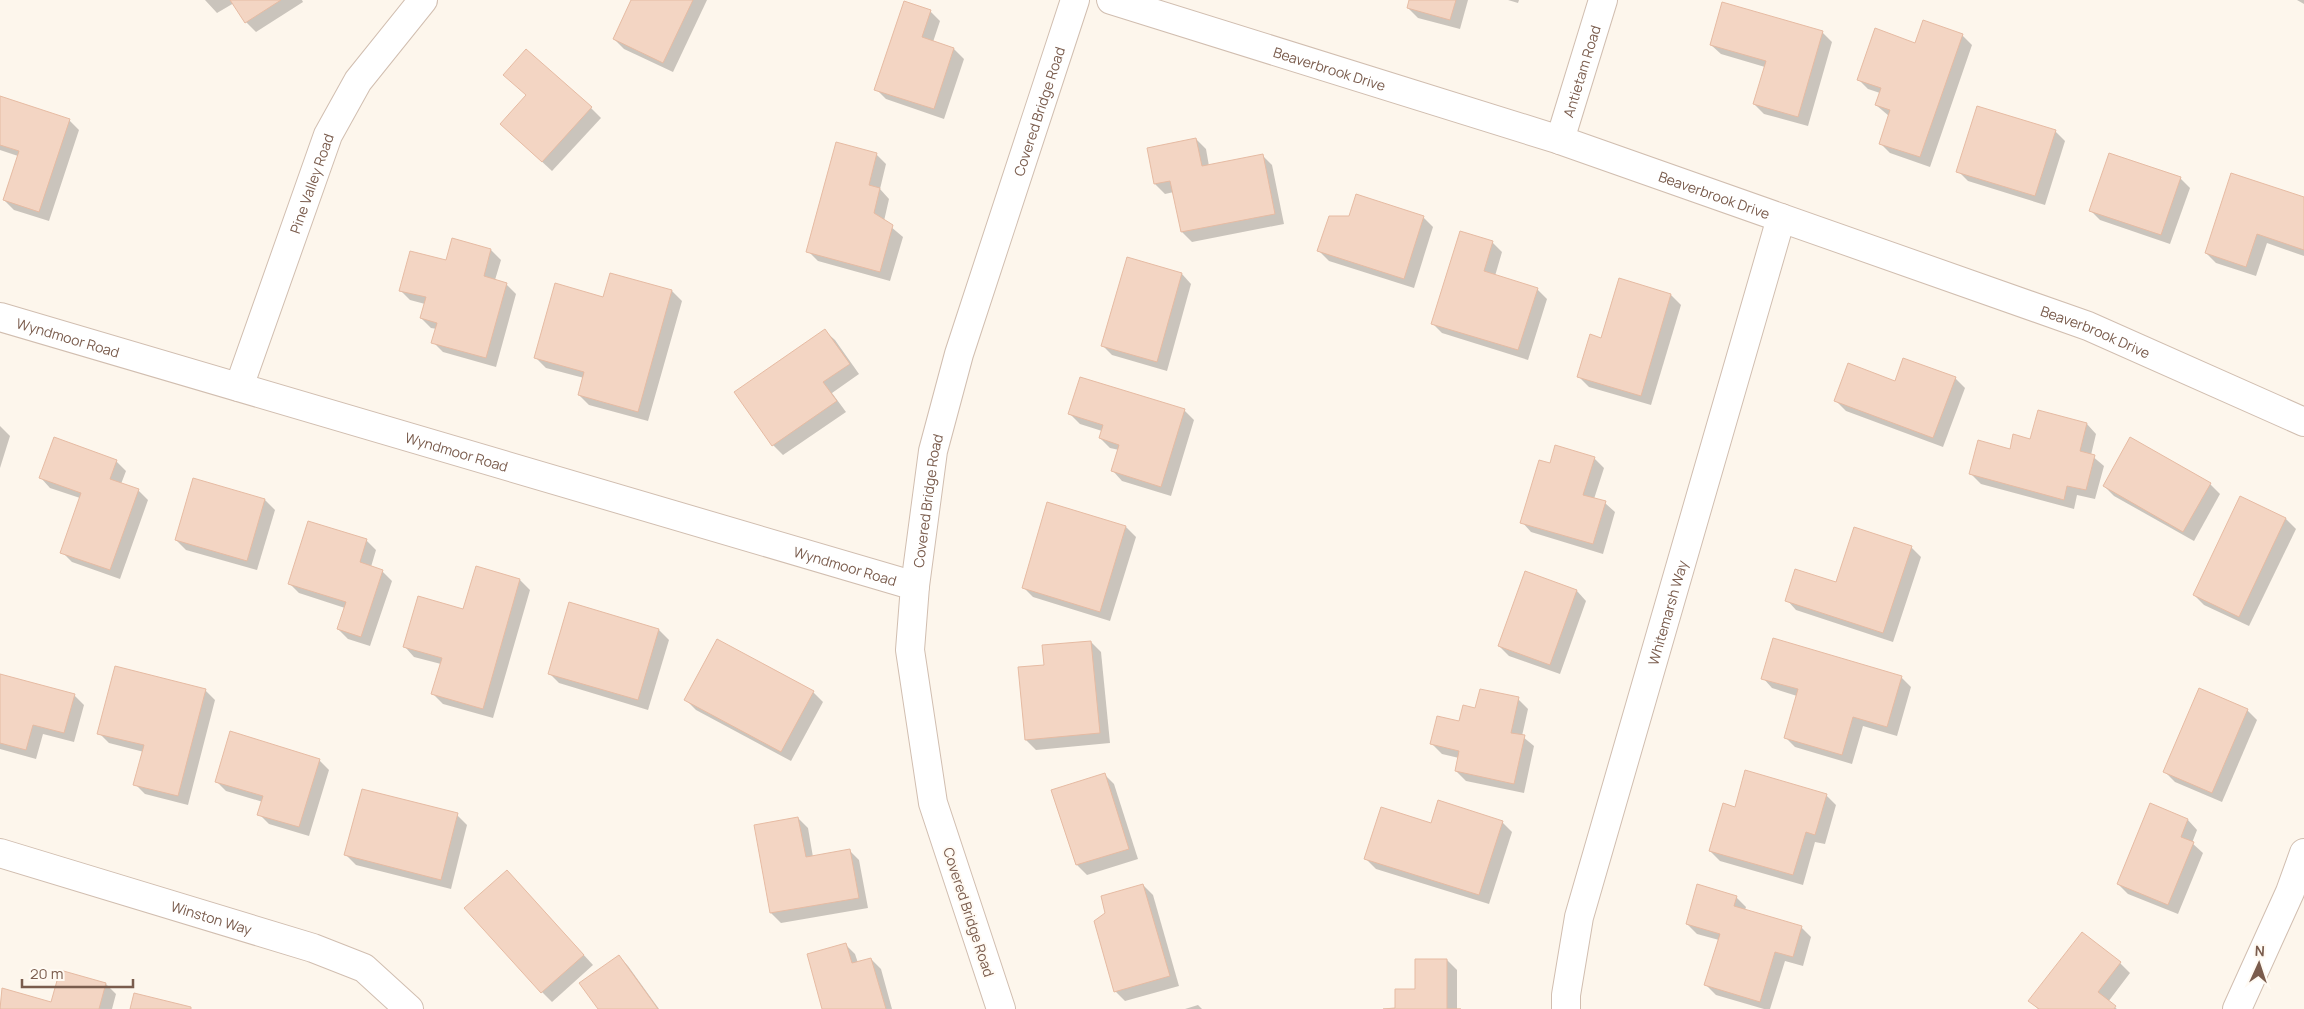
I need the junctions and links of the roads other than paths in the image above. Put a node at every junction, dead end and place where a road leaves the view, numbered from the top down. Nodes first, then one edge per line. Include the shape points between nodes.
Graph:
1 (423, 0) edge
2 (1075, 0) edge
3 (1111, 0) edge
4 (1603, 0) edge
5 (1560, 140) junction
6 (1780, 218) junction
7 (0, 317) edge
8 (239, 387) junction
9 (2304, 422) edge
10 (915, 586) junction
11 (0, 853) edge
12 (2304, 853) edge
13 (409, 1009) edge
14 (1001, 1009) edge
15 (1566, 1009) edge
16 (2237, 1009) edge

1 - 8 street, Pine Valley Road via 358,80 328,135
2 - 10 street, Covered Bridge Road via 958,354 933,451
3 - 5 street, Beaverbrook Drive
4 - 5 street, Antietam Road
5 - 6 street, Beaverbrook Drive
6 - 9 street, Beaverbrook Drive via 2088,326
6 - 15 street, Whitemarsh Way via 1578,917
7 - 8 street, Wyndmoor Road
8 - 10 street, Wyndmoor Road
10 - 14 street, Covered Bridge Road via 910,650 933,803
11 - 13 street, Winston Way via 313,948 364,968
12 - 16 street via 2290,892

